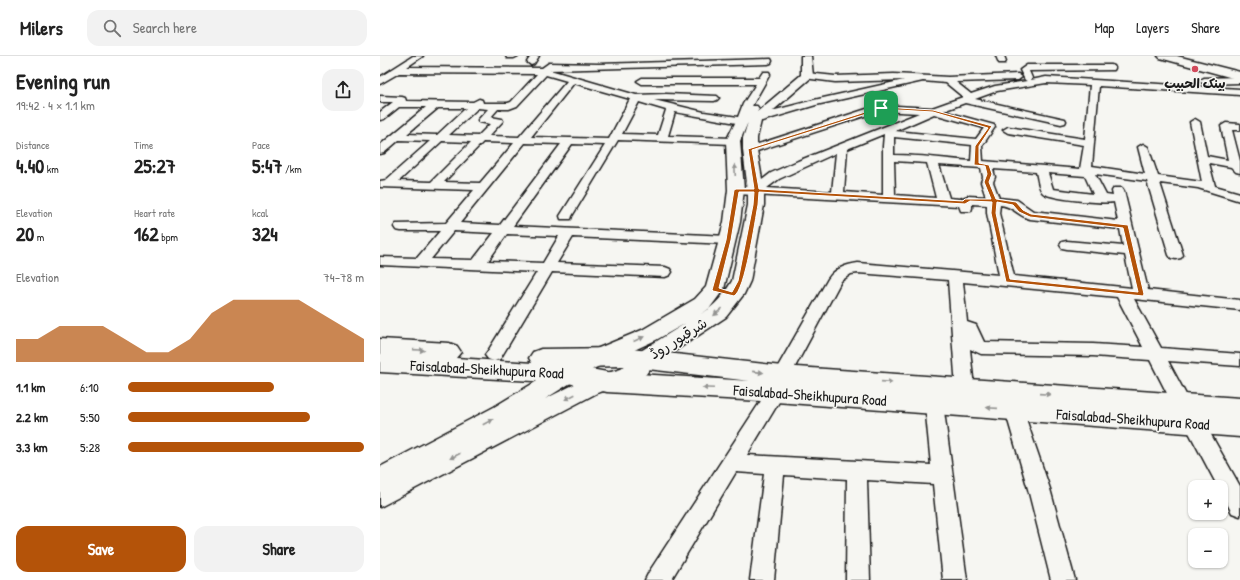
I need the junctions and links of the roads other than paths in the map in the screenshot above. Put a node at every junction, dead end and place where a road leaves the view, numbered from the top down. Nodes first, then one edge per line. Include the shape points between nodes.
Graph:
1 (419, 56) edge
2 (510, 56) edge
3 (514, 56) edge
4 (558, 56) edge
5 (626, 56) edge
6 (795, 56) edge
7 (806, 56) edge
8 (1075, 56) edge
9 (1164, 56) edge
10 (1183, 56) edge
11 (768, 58) edge
12 (726, 62) junction
13 (621, 66) junction
14 (1084, 68) junction
15 (1111, 68) dead end
16 (546, 69) junction
17 (398, 70) junction
18 (1240, 71) edge
19 (807, 76) junction
20 (1240, 76) edge
21 (573, 79) junction
22 (921, 79) junction
23 (1037, 79) junction
24 (948, 80) junction
25 (1240, 80) edge
26 (380, 81) edge
27 (642, 81) dead end
28 (761, 81) junction
29 (723, 82) junction
30 (1095, 83) junction
31 (1240, 92) edge
32 (1018, 95) dead end
33 (484, 97) dead end
34 (636, 98) junction
35 (380, 99) edge
36 (967, 99) junction
37 (398, 104) junction
38 (435, 105) junction
39 (475, 106) junction
40 (495, 106) junction
41 (671, 108) junction
42 (1005, 109) junction
43 (933, 111) junction
44 (380, 117) edge
45 (748, 120) junction
46 (1061, 120) dead end
47 (1195, 122) dead end
48 (1240, 127) edge
49 (1008, 130) dead end
50 (890, 131) junction
51 (396, 137) junction
52 (438, 138) junction
53 (662, 139) junction
54 (480, 140) junction
55 (523, 140) junction
56 (614, 140) junction
57 (569, 141) junction
58 (1090, 143) junction
59 (979, 144) junction
60 (741, 145) junction
61 (1143, 147) dead end
62 (842, 148) junction
63 (380, 151) edge
64 (888, 158) junction
65 (1202, 159) junction
66 (933, 162) junction
67 (982, 165) junction
68 (1238, 167) edge
69 (1041, 169) junction
70 (1087, 171) junction
71 (1152, 178) junction
72 (384, 184) edge
73 (435, 185) junction
74 (484, 187) junction
75 (1208, 187) junction
76 (736, 190) junction
77 (756, 191) junction
78 (838, 196) junction
79 (1240, 197) edge
80 (889, 198) junction
81 (1101, 198) junction
82 (943, 201) junction
83 (994, 201) junction
84 (566, 216) dead end
85 (1126, 226) junction
86 (401, 227) dead end
87 (450, 227) junction
88 (502, 231) junction
89 (568, 233) junction
90 (728, 240) junction
91 (1067, 245) dead end
92 (1132, 251) junction
93 (1176, 255) dead end
94 (380, 261) edge
95 (421, 262) junction
96 (478, 264) junction
97 (547, 268) junction
98 (665, 272) dead end
99 (955, 276) junction
100 (1008, 281) junction
101 (715, 290) junction
102 (1123, 292) junction
103 (734, 294) junction
104 (1141, 294) junction
105 (1240, 305) edge
106 (959, 325) junction
107 (380, 347) edge
108 (1155, 353) junction
109 (494, 355) junction
110 (597, 358) junction
111 (644, 360) junction
112 (1240, 360) edge
113 (380, 363) edge
114 (568, 374) junction
115 (607, 382) junction
116 (779, 383) junction
117 (965, 388) junction
118 (934, 404) junction
119 (1240, 408) edge
120 (1014, 410) junction
121 (1188, 414) junction
122 (1240, 426) edge
123 (731, 463) junction
124 (775, 466) junction
125 (857, 470) junction
126 (943, 475) junction
127 (380, 480) edge
128 (380, 495) edge
129 (1240, 506) edge
130 (657, 580) edge
131 (762, 580) edge
132 (858, 580) edge
133 (955, 580) edge
134 (1064, 580) edge

1 - 17 street
2 - 3 street
4 - 16 street
5 - 13 street
6 - 45 main road, شرقپور روڈ via 794,77 756,106
7 - 19 main road
8 - 14 street
9 - 20 highway
10 - 18 highway
11 - 12 street
11 - 28 street via 768,70
12 - 13 street
12 - 29 street via 728,72
13 - 16 street
14 - 15 street
14 - 23 street via 1044,65 1025,68
16 - 17 street
16 - 21 street
16 - 40 street via 512,105
17 - 26 street
19 - 22 street via 835,79
19 - 45 main road
21 - 34 street
21 - 55 street
22 - 24 street
22 - 45 street
23 - 24 street
23 - 25 street via 1039,77
23 - 30 street
23 - 36 street
24 - 36 street
27 - 29 street
28 - 29 street
28 - 45 street via 748,104
29 - 34 street via 714,99 666,96
30 - 31 street
30 - 58 street
32 - 42 street
33 - 39 street
34 - 41 street
34 - 56 street
35 - 37 street via 402,100
36 - 42 street
36 - 43 street
37 - 38 street
37 - 44 street
38 - 39 street
38 - 51 street
39 - 40 street
39 - 52 street
40 - 54 street via 483,120 498,121
41 - 45 street
41 - 53 street
42 - 46 street
43 - 50 street
43 - 59 street via 990,127
43 - 60 street via 879,108
45 - 60 main road, شرقپور روڈ via 750,138
47 - 65 street
48 - 68 street via 1226,126
49 - 58 street
50 - 59 street
50 - 62 street
50 - 64 street
51 - 52 street
51 - 63 street
52 - 54 street
52 - 72 street
53 - 56 street
53 - 60 street
54 - 55 street
54 - 73 street
55 - 57 street
55 - 74 street
56 - 57 street
56 - 84 street
57 - 88 street
58 - 70 street
59 - 67 street via 976,155
76 -> 60 main road, شرقپور روڈ
60 - 77 main road, شرقپور روڈ
61 - 71 street
62 - 77 street via 785,170
62 - 78 street
64 - 66 street via 926,158 932,159
64 - 80 street
65 - 68 street
65 - 75 street
66 - 67 street
66 - 82 street
67 - 69 street
67 - 83 street via 989,177 987,182
69 - 70 street
69 - 81 street via 1049,192
70 - 71 street
70 - 81 street
71 - 75 street
71 - 93 street
72 - 73 street
73 - 74 street
74 - 87 street
75 - 79 street
76 - 77 street
76 - 90 main road, شرقپور روڈ
77 - 78 street
77 - 103 main road, شرقپور روڈ via 756,205 741,281
78 - 80 street
80 - 82 street
81 - 85 street via 1119,195
82 - 83 street via 965,205 966,200 970,199
83 - 85 street via 1014,204 1030,215
83 - 100 street via 993,213
85 - 92 street
86 - 87 street
87 - 88 street
87 - 95 street
88 - 89 street
88 - 96 street
89 - 90 street
89 - 97 street
90 - 101 main road, شرقپور روڈ
91 - 92 street
92 - 104 street
94 - 95 street
95 - 96 street
96 - 97 street
97 - 98 street
97 - 109 street
99 - 100 street
99 - 106 street
99 - 116 street via 858,268 840,273
100 - 102 street
101 - 103 main road
110 -> 101 main road, شرقپور روڈ via 649,335 687,314 702,304
102 - 104 street
102 - 108 street
103 -> 111 main road, شرقپور روڈ via 719,312
104 - 105 street
106 - 108 street via 970,329 976,345 981,348
106 - 117 street
107 -> 109 highway, Faisalabad-Sheikhupura Road
108 - 112 street
108 - 121 street
109 - 110 highway, Faisalabad-Sheikhupura Road via 558,359
110 - 111 highway, Faisalabad-Sheikhupura Road via 622,357
110 - 114 main road, شرقپور روڈ
111 - 115 main road, شرقپور روڈ via 628,375
111 -> 116 highway, Faisalabad-Sheikhupura Road
113 - 114 highway, Faisalabad-Sheikhupura Road
114 - 115 highway, Faisalabad-Sheikhupura Road
127 -> 114 main road, شرقپور روڈ via 502,414
116 -> 115 highway, Faisalabad-Sheikhupura Road
115 -> 128 main road, شرقپور روڈ via 589,387
116 -> 117 highway, Faisalabad-Sheikhupura Road
116 - 118 highway, Faisalabad-Sheikhupura Road
116 - 123 street
117 -> 121 highway, Faisalabad-Sheikhupura Road
120 -> 118 highway, Faisalabad-Sheikhupura Road
118 - 126 street
119 - 121 highway, Faisalabad-Sheikhupura Road
120 - 121 highway, Faisalabad-Sheikhupura Road
120 - 134 street
121 - 122 highway, Faisalabad-Sheikhupura Road
121 - 129 street
123 - 124 street
123 - 130 street
124 - 125 street
124 - 131 street
125 - 126 street
125 - 132 street
126 - 133 street

